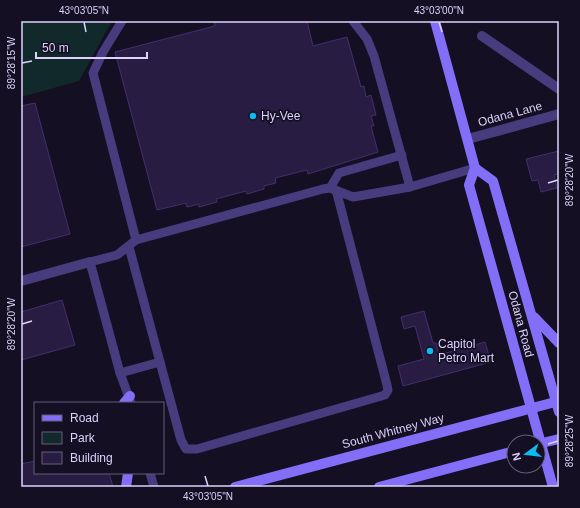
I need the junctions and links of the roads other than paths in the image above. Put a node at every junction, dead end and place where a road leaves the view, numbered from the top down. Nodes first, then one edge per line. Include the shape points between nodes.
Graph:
1 (122, 21) edge
2 (353, 21) edge
3 (435, 21) edge
4 (482, 36) dead end
5 (559, 89) edge
6 (559, 114) edge
7 (468, 139) junction
8 (402, 154) junction
9 (476, 168) junction
10 (410, 187) junction
11 (333, 189) junction
12 (136, 240) junction
13 (129, 247) junction
14 (90, 262) junction
15 (21, 281) edge
16 (533, 316) junction
17 (559, 343) edge
18 (160, 362) junction
19 (120, 373) junction
20 (128, 401) edge
21 (558, 401) edge
22 (531, 407) junction
23 (559, 412) edge
24 (537, 434) edge
25 (559, 439) edge
26 (546, 442) edge
27 (506, 453) edge
28 (546, 466) edge
29 (128, 474) edge
30 (150, 474) edge
31 (126, 487) edge
32 (154, 487) edge
33 (235, 487) edge
34 (379, 487) edge
35 (553, 487) edge

1 - 12 lane via 93,73
2 - 8 lane via 367,39 374,56
3 - 7 street
4 - 5 street
6 - 7 street, Odana Lane
7 - 9 street
8 - 10 lane
8 - 11 lane via 339,173
9 - 10 lane
9 - 16 street, Odana Road via 493,181
9 - 22 street, Odana Road via 469,185
10 - 11 lane via 353,197
11 - 12 lane via 287,197
11 - 18 lane via 387,385 385,395 191,450 186,449 181,440
12 - 13 lane
13 - 14 lane via 117,255
13 - 18 lane
14 - 15 street
14 - 19 lane
16 - 17 street
16 - 21 street, Odana Road
18 - 19 lane
19 - 20 lane
21 - 22 street, South Whitney Way
21 - 23 street, Odana Road
22 - 24 street, Odana Road
22 - 33 street, South Whitney Way
25 - 26 street
27 - 34 street
28 - 35 street, Odana Road
29 - 31 street
30 - 32 lane

